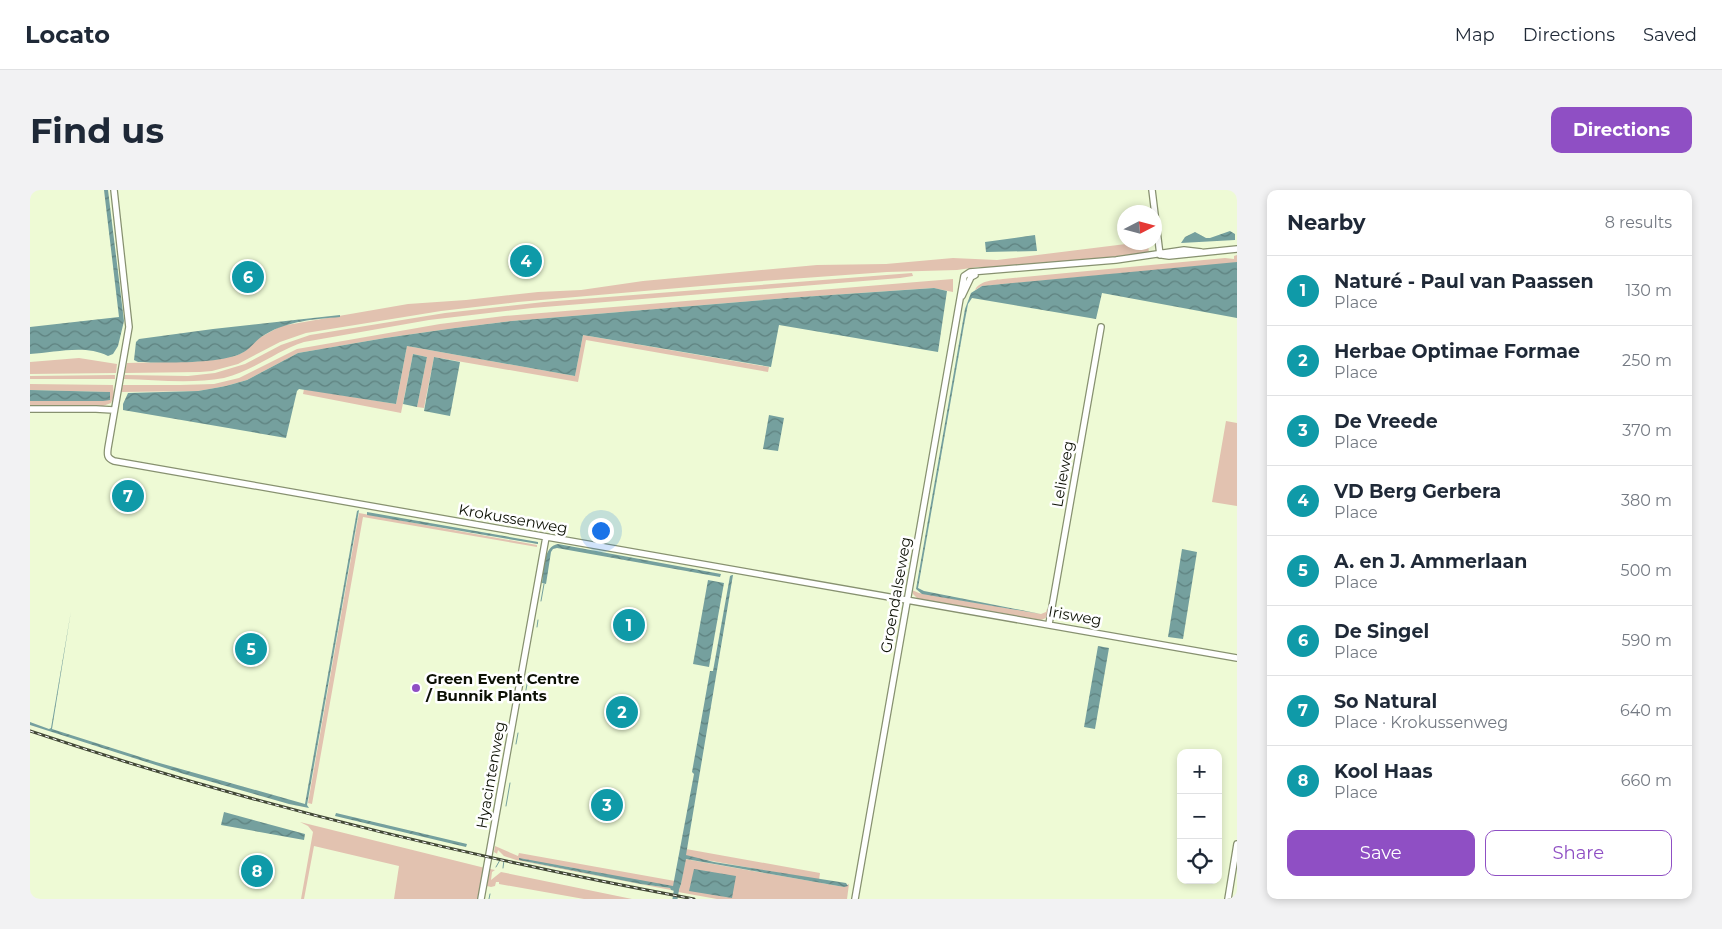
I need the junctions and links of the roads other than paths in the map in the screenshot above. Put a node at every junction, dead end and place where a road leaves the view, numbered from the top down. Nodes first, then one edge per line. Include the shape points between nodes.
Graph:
1 (114, 190) edge
2 (1152, 190) edge
3 (1237, 249) edge
4 (1160, 255) junction
5 (988, 271) junction
6 (976, 275) junction
7 (964, 276) junction
8 (962, 296) junction
9 (1101, 327) dead end
10 (30, 409) edge
11 (113, 410) junction
12 (546, 537) junction
13 (908, 600) junction
14 (1049, 624) junction
15 (1237, 658) edge
16 (1237, 844) edge
17 (481, 899) edge
18 (855, 899) edge
19 (1228, 899) edge

1 - 11 street via 129,327
2 - 4 street
3 - 4 street via 1184,250
4 - 5 street
5 - 6 street
5 - 7 street via 970,272
6 - 7 street
6 - 8 street, Groendalseweg via 971,276
7 - 8 street, Groendalseweg
8 - 13 street, Groendalseweg
9 - 14 street, Lelieweg
10 - 11 street
11 - 12 street, Krokussenweg via 107,455 114,461
12 - 13 street, Krokussenweg
12 - 17 street, Hyacintenweg
13 - 14 street, Irisweg
13 - 18 street, Groendalseweg
14 - 15 street, Irisweg
16 - 19 street

